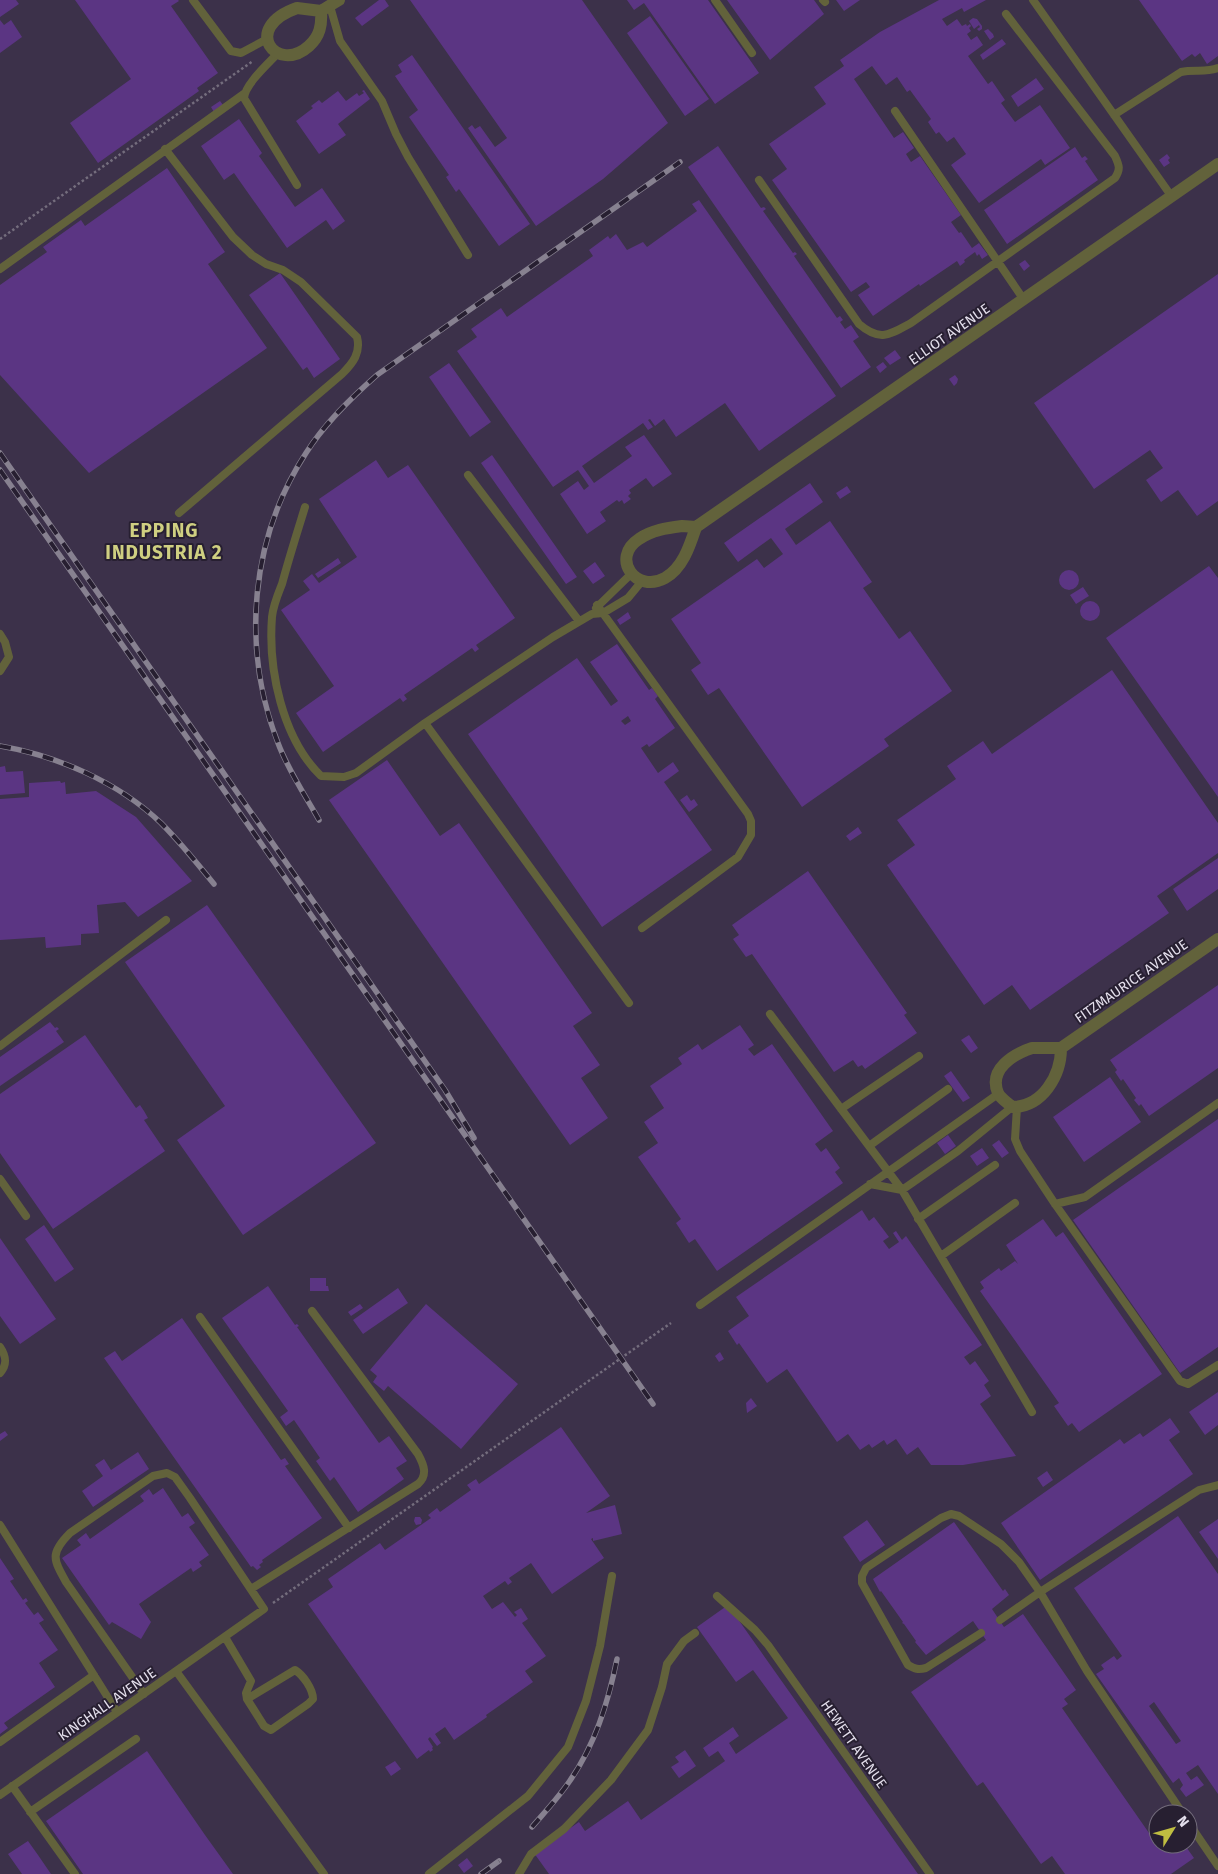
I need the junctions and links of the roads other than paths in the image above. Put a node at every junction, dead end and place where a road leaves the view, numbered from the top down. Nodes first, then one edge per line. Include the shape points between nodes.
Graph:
1 (193, 0) edge
2 (715, 0) edge
3 (1033, 0) edge
4 (330, 6) edge
5 (1006, 14) dead end
6 (272, 47) junction
7 (752, 54) dead end
8 (1218, 68) edge
9 (244, 93) junction
10 (895, 111) dead end
11 (1114, 114) junction
12 (165, 150) junction
13 (1218, 164) edge
14 (759, 180) dead end
15 (297, 185) dead end
16 (1172, 197) junction
17 (468, 255) dead end
18 (998, 262) junction
19 (0, 269) edge
20 (1024, 300) junction
21 (468, 475) dead end
22 (305, 507) dead end
23 (179, 513) dead end
24 (696, 527) junction
25 (631, 574) junction
26 (642, 581) junction
27 (597, 605) junction
28 (603, 612) junction
29 (592, 614) junction
30 (578, 621) junction
31 (0, 634) edge
32 (0, 671) edge
33 (426, 723) junction
34 (166, 920) dead end
35 (642, 928) dead end
36 (1218, 939) edge
37 (630, 1003) dead end
38 (770, 1014) dead end
39 (0, 1046) edge
40 (1061, 1048) junction
41 (919, 1056) dead end
42 (948, 1089) dead end
43 (998, 1094) junction
44 (1218, 1103) edge
45 (1015, 1107) junction
46 (841, 1109) junction
47 (869, 1146) junction
48 (995, 1165) dead end
49 (887, 1171) junction
50 (0, 1179) edge
51 (870, 1184) junction
52 (902, 1190) junction
53 (1015, 1203) dead end
54 (1055, 1204) junction
55 (26, 1216) dead end
56 (918, 1219) junction
57 (941, 1256) junction
58 (700, 1305) dead end
59 (312, 1310) dead end
60 (200, 1317) dead end
61 (0, 1347) edge
62 (1218, 1365) edge
63 (0, 1373) edge
64 (1032, 1412) dead end
65 (1218, 1485) edge
66 (0, 1525) edge
67 (349, 1528) junction
68 (612, 1576) dead end
69 (251, 1589) junction
70 (1040, 1592) junction
71 (717, 1596) dead end
72 (1000, 1620) dead end
73 (695, 1633) dead end
74 (981, 1633) dead end
75 (227, 1636) junction
76 (176, 1671) junction
77 (94, 1675) junction
78 (144, 1694) junction
79 (247, 1700) junction
80 (117, 1712) junction
81 (136, 1739) dead end
82 (0, 1742) edge
83 (12, 1786) junction
84 (0, 1795) edge
85 (1175, 1804) edge
86 (30, 1812) junction
87 (1198, 1837) edge
88 (1218, 1866) edge
89 (75, 1874) edge
90 (324, 1874) edge
91 (429, 1874) edge
92 (519, 1874) edge
93 (930, 1874) edge

1 - 6 lane via 231,51 242,53
2 - 7 lane
3 - 11 lane
4 - 6 street via 320,31 306,49 289,56
4 - 6 street via 291,10 272,23 268,31
4 - 17 lane via 340,41 382,101 408,156
5 - 18 lane via 1115,156 1119,172
6 - 9 lane
8 - 11 lane via 1182,72
9 - 12 lane
9 - 15 lane
10 - 18 lane
11 - 16 lane
12 - 19 lane
12 - 23 lane via 232,237 252,255 301,282 358,337 359,345 358,355 342,374
13 - 16 street, ELLIOT AVENUE
14 - 18 lane via 859,324 870,334 890,334 911,324
16 - 20 street, ELLIOT AVENUE
18 - 20 lane
20 - 24 street, ELLIOT AVENUE
21 - 30 lane
22 - 33 lane via 272,615 272,659 277,690 300,752 321,776 344,777 356,773
24 - 25 street via 663,529 637,540 627,556 626,566
24 - 26 street via 688,550 672,572 656,581
25 - 26 street
25 - 27 lane
26 - 28 lane via 628,598
27 - 28 lane
27 - 29 lane
28 - 29 lane
28 - 35 lane via 751,821 751,835 738,857
29 - 30 lane
30 - 33 lane
31 - 32 lane via 9,657
33 - 37 lane
34 - 39 lane
36 - 40 street, FITZMAURICE AVENUE
38 - 46 lane
40 - 43 street via 1032,1048 1012,1057 998,1072
40 - 45 street via 1059,1070 1048,1087 1040,1096
41 - 46 lane
42 - 47 lane
43 - 45 street
43 - 49 lane
44 - 54 lane via 1085,1197
45 - 52 lane
45 - 54 lane via 1015,1139
46 - 47 lane
47 - 49 lane
48 - 56 lane
49 - 51 lane
49 - 52 lane
50 - 55 lane
51 - 52 lane
51 - 58 lane
52 - 56 lane
53 - 57 lane
54 - 62 lane via 1180,1381 1188,1384
56 - 57 lane
57 - 64 lane
59 - 67 lane via 418,1454 425,1474 424,1480
60 - 67 lane
61 - 63 lane via 6,1355 6,1363
65 - 70 lane via 1199,1490
66 - 77 lane
67 - 69 lane
68 - 91 lane via 598,1655 586,1701 568,1747 528,1796
69 - 75 lane, KINGHALL AVENUE via 264,1609
69 - 78 lane via 190,1498 168,1473 153,1476 59,1543 54,1554 55,1563
70 - 72 lane
70 - 74 lane via 1011,1552 970,1522 951,1514 864,1571 862,1583 908,1665 915,1669 926,1668
70 - 85 lane via 1087,1671
71 - 93 lane, HEWETT AVENUE via 755,1630 786,1669
73 - 92 lane via 684,1641 667,1664 648,1730 611,1780 564,1828 531,1854
75 - 76 lane, KINGHALL AVENUE
75 - 79 lane via 251,1680
76 - 78 lane, KINGHALL AVENUE
76 - 90 lane
77 - 80 lane
77 - 82 lane
78 - 80 lane, KINGHALL AVENUE
79 - 79 lane via 264,1726 271,1730 308,1704 313,1694 295,1670
80 - 83 lane, KINGHALL AVENUE
81 - 86 lane
83 - 84 lane, KINGHALL AVENUE
83 - 86 lane
86 - 89 lane
87 - 88 lane

